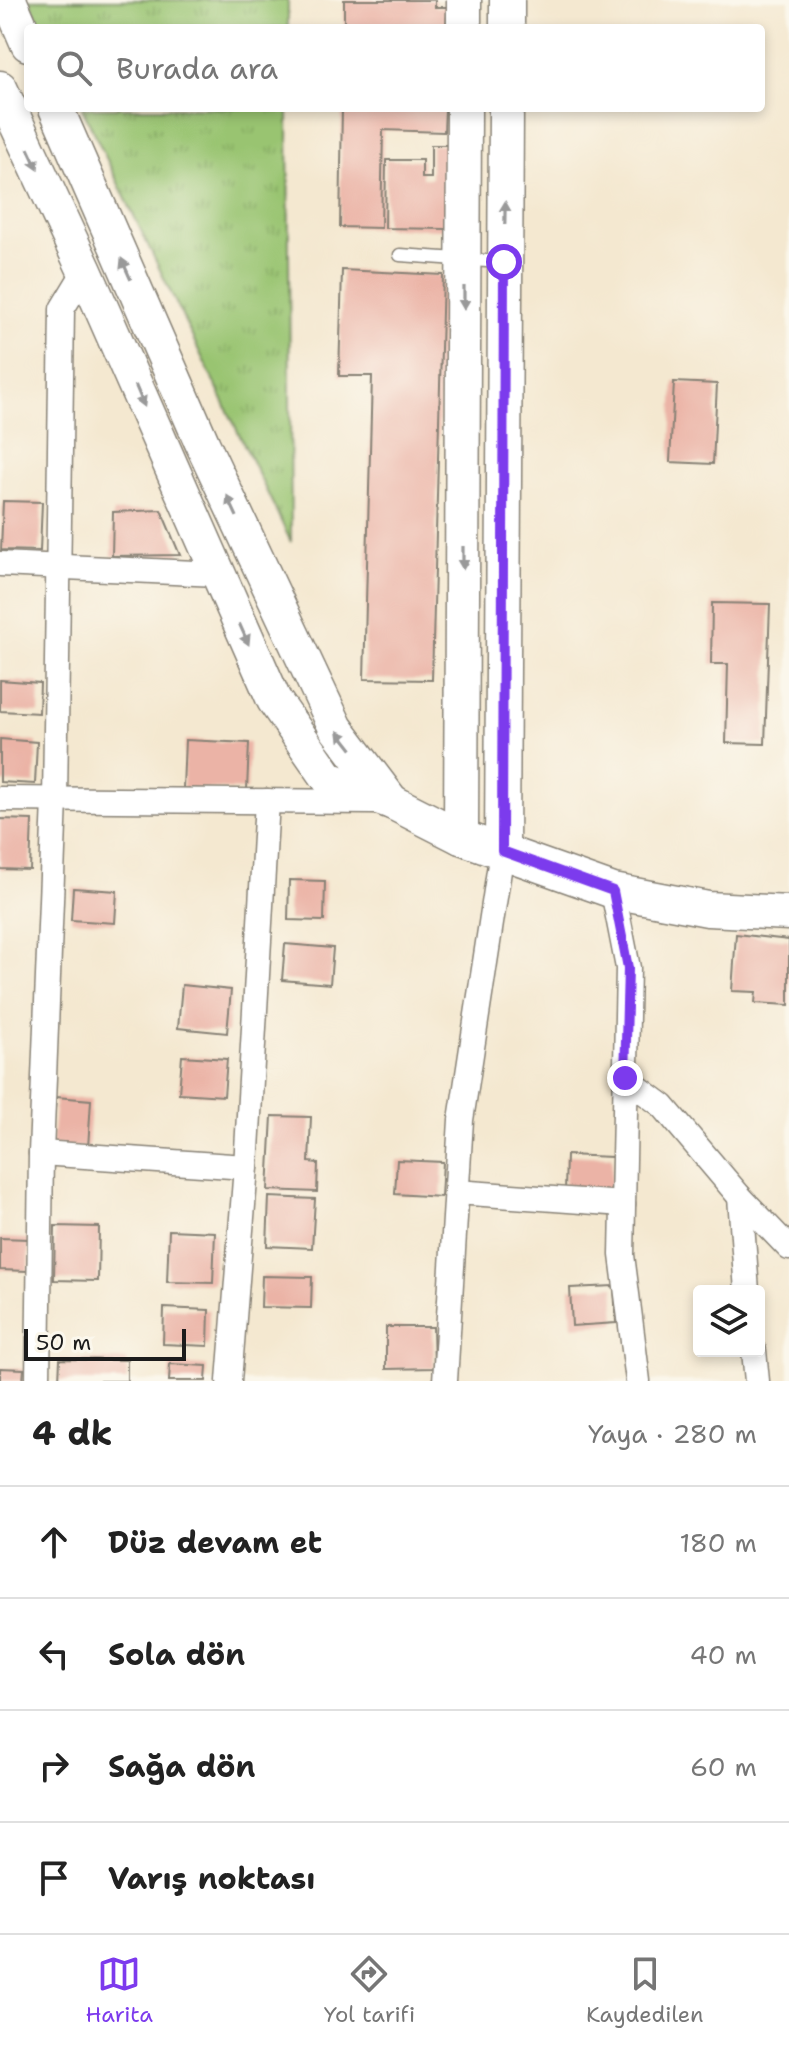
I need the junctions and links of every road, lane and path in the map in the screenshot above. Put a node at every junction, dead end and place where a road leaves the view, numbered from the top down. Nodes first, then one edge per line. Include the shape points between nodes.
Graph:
1 (9, 0) edge
2 (464, 0) edge
3 (507, 0) edge
4 (464, 24) edge
5 (507, 24) edge
6 (24, 35) edge
7 (0, 88) edge
8 (58, 112) edge
9 (464, 112) edge
10 (506, 112) edge
11 (400, 255) dead end
12 (464, 260) junction
13 (504, 262) junction
14 (85, 271) junction
15 (0, 564) edge
16 (58, 568) junction
17 (217, 574) junction
18 (0, 799) edge
19 (55, 800) junction
20 (267, 801) junction
21 (392, 802) junction
22 (461, 837) junction
23 (502, 851) junction
24 (613, 891) junction
25 (789, 913) edge
26 (625, 1078) junction
27 (41, 1153) junction
28 (246, 1167) junction
29 (456, 1192) junction
30 (740, 1197) junction
31 (623, 1204) junction
32 (789, 1248) edge
33 (747, 1285) edge
34 (755, 1357) edge
35 (38, 1381) edge
36 (229, 1381) edge
37 (445, 1381) edge
38 (638, 1381) edge
39 (757, 1381) edge

1 - 6 street
2 - 4 street
3 - 5 street
7 -> 14 street
21 -> 8 street via 336,728 203,445
9 - 12 street
13 -> 10 street
11 - 12 lane
12 - 13 lane
12 -> 22 street
13 - 23 street
14 - 16 street via 62,309
14 -> 17 street
15 - 16 street
16 - 17 street
16 - 19 street
17 -> 21 street via 274,700 329,779
18 - 19 street
19 - 20 street
19 - 27 street
20 - 21 street
20 - 28 street
21 - 22 street
22 - 23 street
23 - 24 street
23 - 29 street via 461,1120
24 - 25 street via 708,909
24 - 26 street via 628,968
26 - 30 street via 663,1106
26 - 31 street
27 - 28 street
27 - 35 street
28 - 36 street
29 - 31 street
29 - 37 street
30 - 32 street
30 - 33 street
31 - 38 street via 622,1255
34 - 39 street

